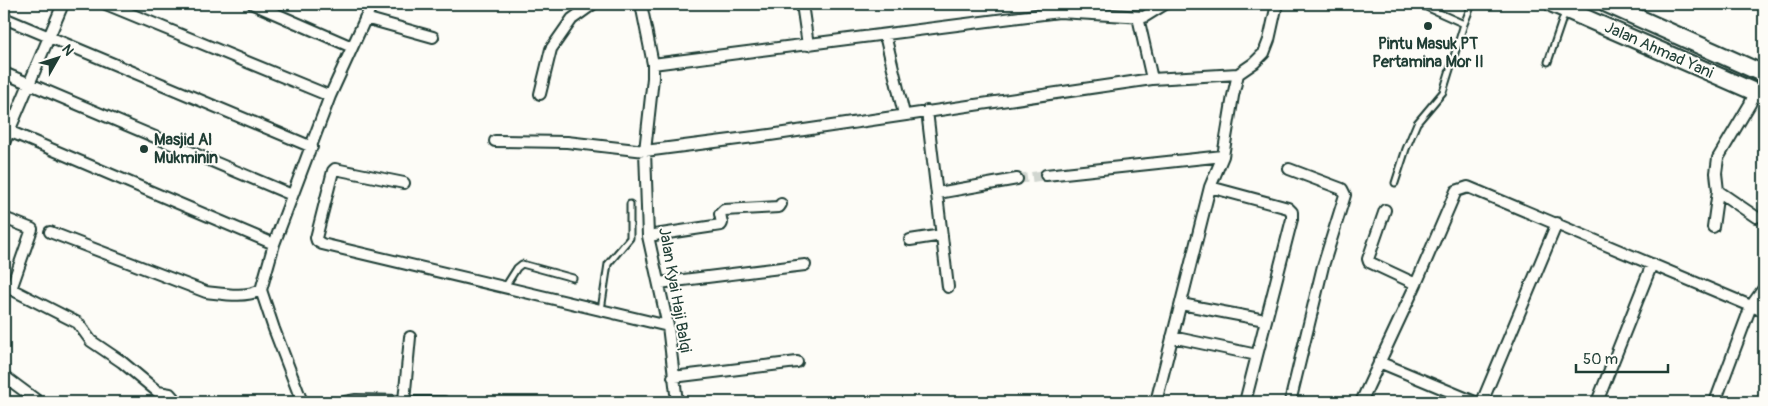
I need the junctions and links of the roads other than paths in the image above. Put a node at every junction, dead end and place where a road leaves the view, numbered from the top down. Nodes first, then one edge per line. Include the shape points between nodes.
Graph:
1 (63, 4) edge
2 (106, 4) edge
3 (253, 4) edge
4 (372, 4) edge
5 (593, 4) edge
6 (641, 4) edge
7 (802, 4) edge
8 (1165, 4) edge
9 (1276, 4) edge
10 (1423, 4) edge
11 (1472, 4) edge
12 (1607, 4) edge
13 (1559, 6) edge
14 (1057, 8) edge
15 (1626, 8) edge
16 (1138, 17) junction
17 (4, 18) edge
18 (365, 18) junction
19 (1464, 24) junction
20 (885, 35) junction
21 (49, 36) junction
22 (432, 37) dead end
23 (808, 45) junction
24 (352, 47) junction
25 (1548, 62) dead end
26 (653, 64) junction
27 (4, 73) edge
28 (1238, 74) junction
29 (1764, 74) edge
30 (1152, 79) junction
31 (28, 84) junction
32 (540, 94) dead end
33 (1760, 94) edge
34 (330, 96) junction
35 (927, 111) junction
36 (904, 114) junction
37 (6, 130) edge
38 (495, 141) dead end
39 (4, 143) edge
40 (312, 147) junction
41 (645, 151) junction
42 (1223, 156) junction
43 (1289, 169) dead end
44 (1046, 175) tunnel mouth
45 (1017, 179) tunnel mouth
46 (404, 183) dead end
47 (1395, 184) dead end
48 (1210, 186) junction
49 (1718, 192) junction
50 (938, 193) junction
51 (292, 195) junction
52 (630, 204) dead end
53 (781, 204) dead end
54 (1385, 210) dead end
55 (1756, 217) dead end
56 (4, 218) edge
57 (1557, 223) junction
58 (1713, 227) dead end
59 (50, 232) dead end
60 (942, 235) junction
61 (648, 236) junction
62 (910, 240) dead end
63 (274, 244) junction
64 (1652, 264) junction
65 (805, 265) dead end
66 (573, 278) dead end
67 (659, 283) junction
68 (1416, 284) junction
69 (505, 287) junction
70 (948, 287) dead end
71 (1764, 288) edge
72 (261, 290) junction
73 (1181, 304) junction
74 (1751, 306) junction
75 (601, 310) junction
76 (1764, 311) edge
77 (1265, 320) junction
78 (668, 326) junction
79 (410, 337) dead end
80 (1172, 337) junction
81 (1257, 355) junction
82 (797, 362) dead end
83 (1379, 362) junction
84 (4, 376) edge
85 (673, 377) junction
86 (404, 401) edge
87 (39, 402) edge
88 (177, 402) edge
89 (302, 402) edge
90 (345, 402) edge
91 (435, 402) edge
92 (444, 402) edge
93 (676, 402) edge
94 (1156, 402) edge
95 (1246, 402) edge
96 (1290, 402) edge
97 (1361, 402) edge
98 (1475, 402) edge
99 (1482, 402) edge
100 (1597, 402) edge
101 (1714, 402) edge

1 - 21 street
2 - 34 street
3 - 24 street
4 - 18 street
5 - 32 street via 572,19 551,48
6 - 26 street, Jalan Kyai Haji Balqi
7 - 23 street
8 - 16 street via 1149,15
9 - 28 street via 1264,53
10 - 19 lane
11 - 19 lane
12 - 15 highway, Jalan Ahmad Yani
13 - 25 lane
13 - 33 highway, Jalan Ahmad Yani
14 - 16 street
14 - 20 street
15 - 29 highway, Jalan Ahmad Yani
16 - 30 street
17 - 21 street
18 - 22 street
18 - 24 street
19 - 47 lane via 1443,92 1418,123
20 - 23 street
20 - 36 street
21 - 31 street
21 - 40 street
23 - 26 street
24 - 34 street
26 - 41 street, Jalan Kyai Haji Balqi
27 - 31 street
28 - 30 street
28 - 42 street
30 - 35 street
31 - 37 street
31 - 51 street
33 - 49 street via 1750,104 1718,158
34 - 40 street
35 - 36 street
35 - 50 street
36 - 41 street
37 - 39 street
37 - 63 street
38 - 41 street via 566,142
40 - 51 street
41 - 61 street, Jalan Kyai Haji Balqi
42 - 44 street
42 - 48 street
43 - 96 street via 1342,189 1346,195 1323,266
45 - 50 street
46 - 69 street via 335,169 317,241
48 - 73 street
48 - 77 street via 1288,208 1292,212
49 - 55 street
49 - 58 street
50 - 60 street
51 - 63 street
52 - 75 lane via 630,238 608,264
53 - 61 street via 724,210 720,214 720,225
54 - 68 street via 1369,262
56 - 88 street via 32,229 11,289 78,323 91,340 158,392 170,394
57 - 64 street
57 - 68 street via 1468,187 1456,191
57 - 99 street
59 - 72 street via 206,292 252,295
60 - 62 street
60 - 70 street
61 - 67 street, Jalan Kyai Haji Balqi
63 - 72 street
64 - 74 street
64 - 100 street
65 - 67 street
66 - 69 lane via 522,264
67 - 78 street, Jalan Kyai Haji Balqi
68 - 83 street
69 - 75 street
71 - 74 street
72 - 89 street
73 - 77 street
73 - 80 street
74 - 76 street
74 - 101 street
75 - 78 street
77 - 81 street
78 - 85 street, Jalan Kyai Haji Balqi
79 - 86 street
80 - 81 street
80 - 94 street
81 - 95 street
82 - 85 street
83 - 97 street
83 - 98 street
84 - 87 street
85 - 93 street, Jalan Kyai Haji Balqi
86 - 90 street
86 - 91 street
91 - 92 street

